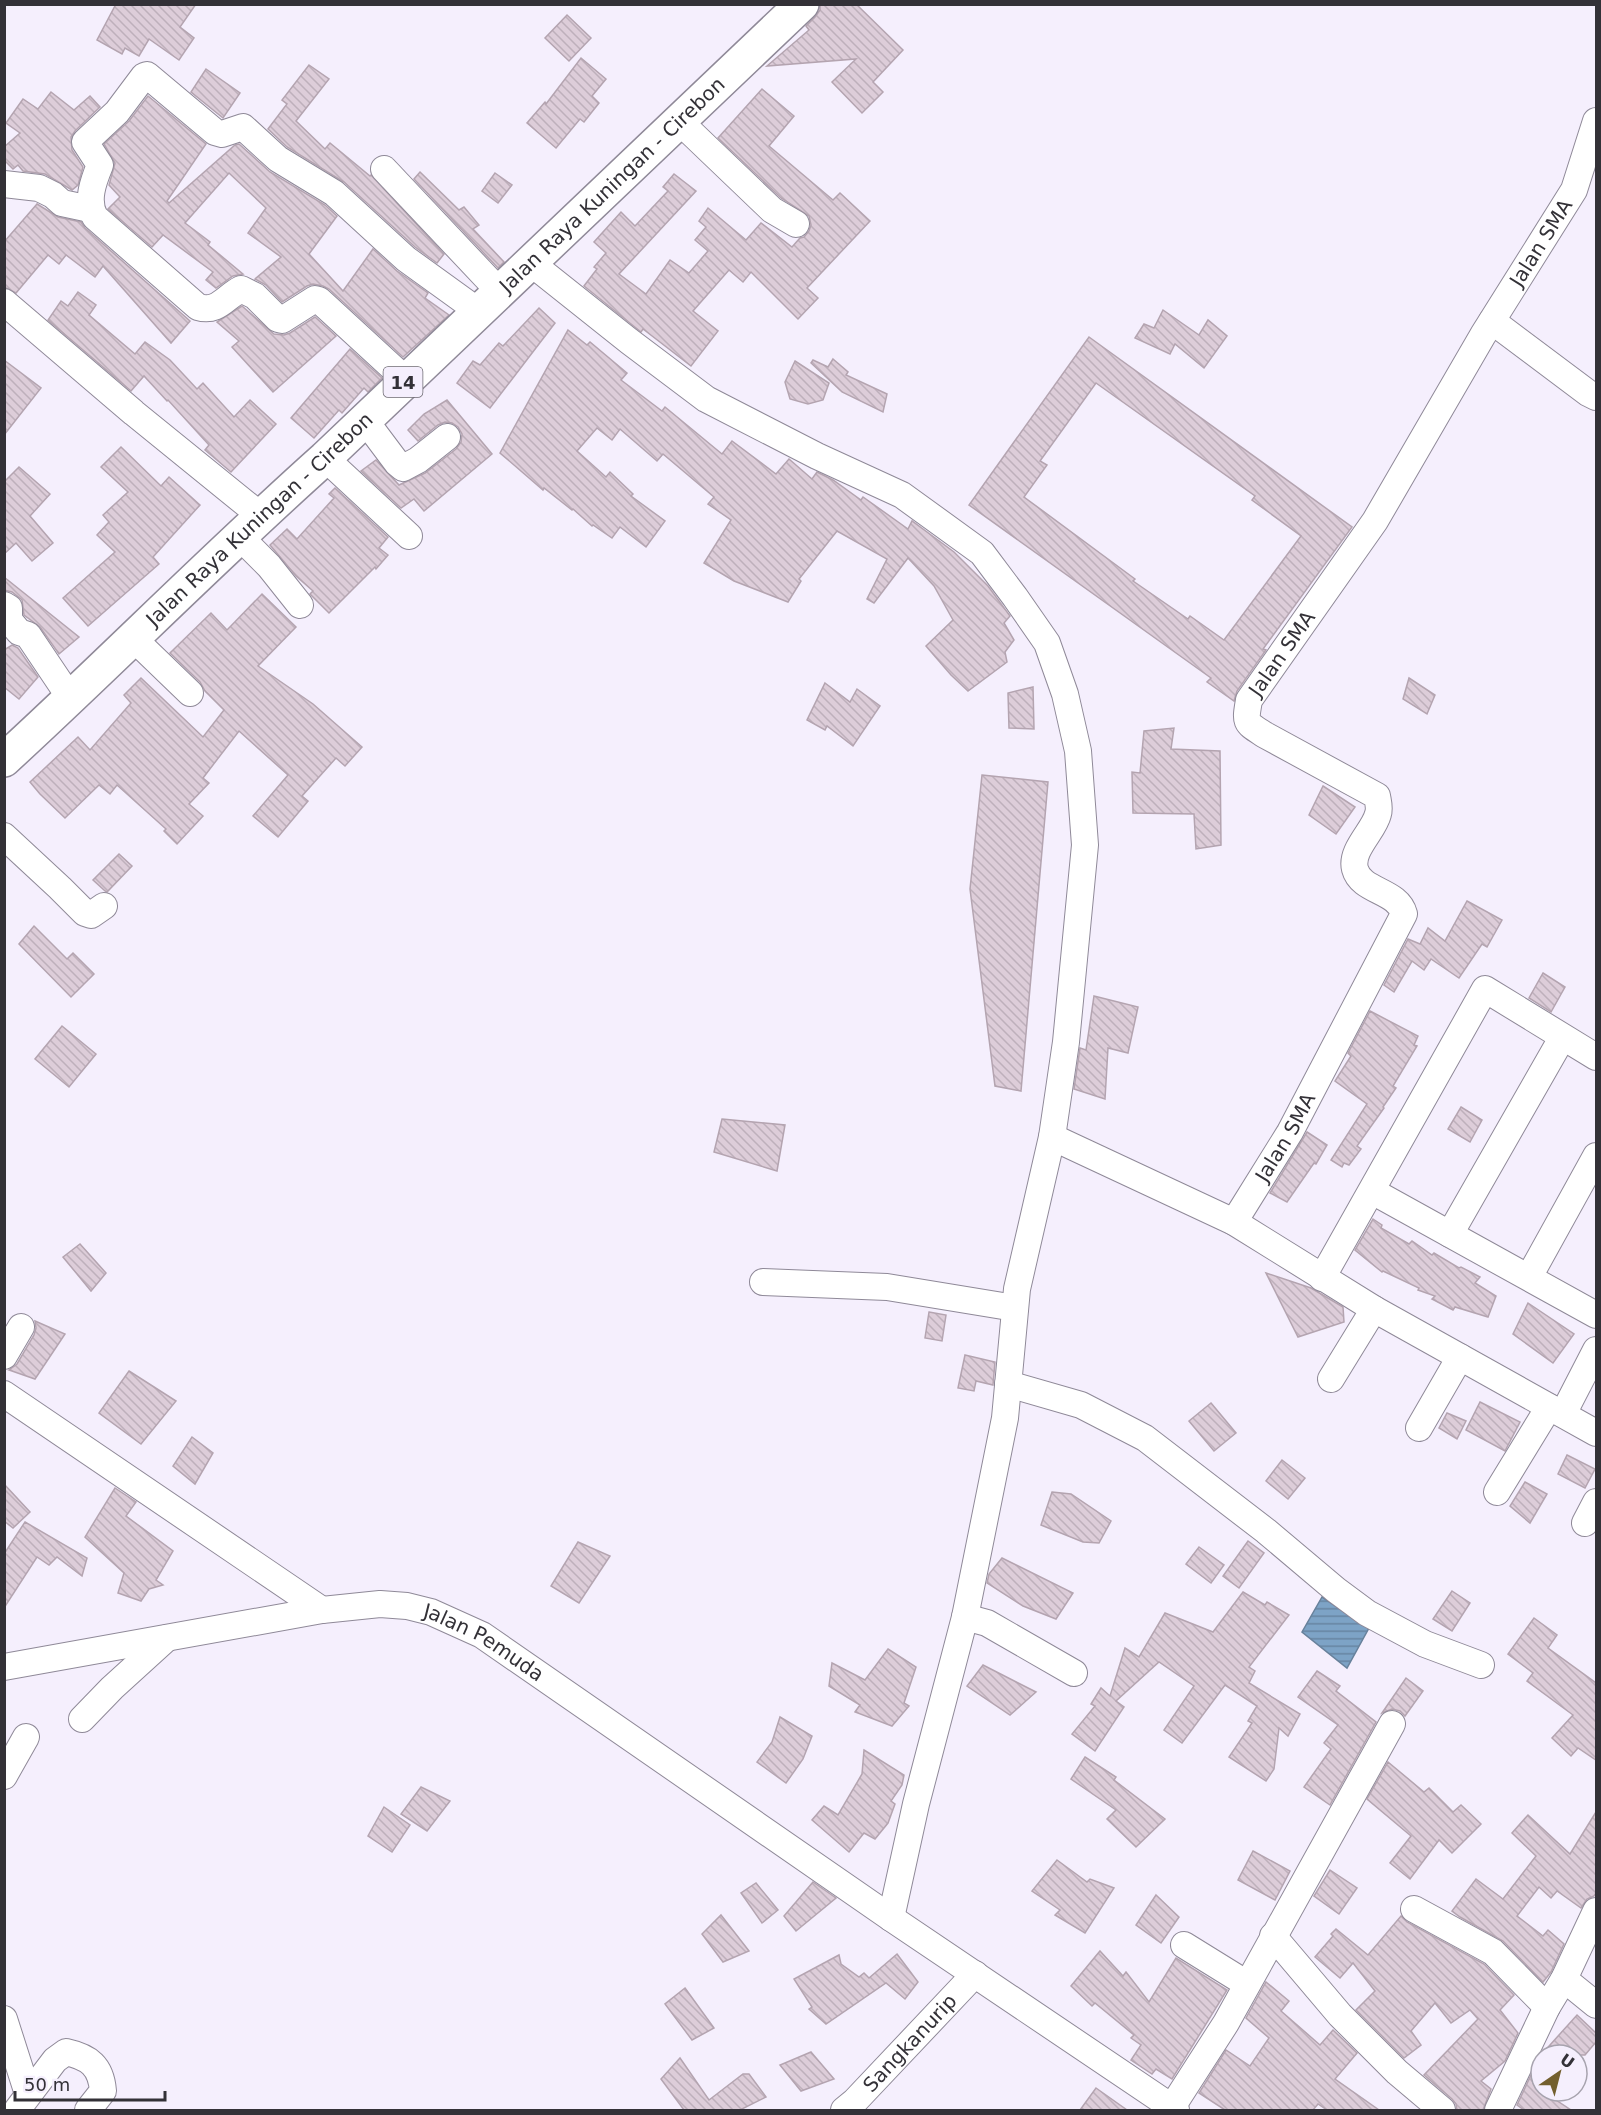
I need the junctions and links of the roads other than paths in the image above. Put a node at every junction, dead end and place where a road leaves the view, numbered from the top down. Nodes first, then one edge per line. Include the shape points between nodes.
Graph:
1 (802, 4) edge
2 (679, 121) junction
3 (1596, 121) edge
4 (384, 169) dead end
5 (4, 184) edge
6 (90, 208) junction
7 (796, 224) dead end
8 (531, 263) junction
9 (4, 302) edge
10 (489, 302) junction
11 (1492, 321) junction
12 (406, 380) junction
13 (1596, 397) edge
14 (364, 419) junction
15 (447, 436) dead end
16 (325, 459) junction
17 (251, 526) junction
18 (409, 536) dead end
19 (300, 605) dead end
20 (4, 606) edge
21 (134, 639) junction
22 (190, 693) dead end
23 (71, 699) junction
24 (4, 760) edge
25 (4, 836) edge
26 (104, 906) dead end
27 (1562, 1038) junction
28 (1596, 1057) edge
29 (1052, 1137) junction
30 (1596, 1156) edge
31 (1372, 1191) junction
32 (1234, 1222) junction
33 (1450, 1234) junction
34 (1529, 1277) junction
35 (1322, 1278) junction
36 (764, 1282) dead end
37 (1015, 1308) junction
38 (1374, 1309) junction
39 (1596, 1315) edge
40 (21, 1327) dead end
41 (1596, 1350) edge
42 (4, 1356) edge
43 (1460, 1357) junction
44 (1331, 1379) dead end
45 (1008, 1384) junction
46 (4, 1394) edge
47 (1556, 1411) junction
48 (1419, 1428) dead end
49 (1596, 1433) edge
50 (1497, 1492) dead end
51 (322, 1610) junction
52 (965, 1617) junction
53 (167, 1638) junction
54 (1481, 1665) dead end
55 (4, 1667) edge
56 (1074, 1673) dead end
57 (82, 1719) dead end
58 (1392, 1724) dead end
59 (26, 1737) dead end
60 (4, 1776) edge
61 (1414, 1909) dead end
62 (1596, 1911) edge
63 (891, 1918) junction
64 (1274, 1936) junction
65 (1184, 1945) dead end
66 (975, 1974) junction
67 (1564, 1979) junction
68 (1247, 1984) junction
69 (1596, 2005) edge
70 (1547, 2007) junction
71 (4, 2019) edge
72 (22, 2102) edge
73 (1174, 2109) edge
74 (88, 2110) edge
75 (844, 2110) edge
76 (1442, 2110) edge
77 (1498, 2110) edge

1 - 2 highway, Jalan Raya Kuningan - Cirebon / 14
2 - 7 street via 772,210
2 - 8 highway, Jalan Raya Kuningan - Cirebon / 14
3 - 11 street, Jalan SMA via 1574,190
4 - 10 street
5 - 6 street via 39,188 62,203
6 - 10 street via 100,165 85,142 117,112 147,75 215,132 222,134 243,127 278,159 334,193 406,259
6 - 12 street via 95,217 198,307 213,308 241,289 282,320 319,300
8 - 10 highway, Jalan Raya Kuningan - Cirebon / 14
8 - 29 street via 706,399 902,495 944,524 982,553 1047,644 1065,694 1078,751 1085,845 1066,1042
9 - 17 street via 134,413
10 - 12 highway, Jalan Raya Kuningan - Cirebon / 14
11 - 13 street
11 - 32 street, Jalan SMA via 1375,520 1249,700 1248,724 1377,796 1378,815 1354,867 1359,878 1396,900 1404,914 1290,1132
12 - 14 highway, Jalan Raya Kuningan - Cirebon / 14
14 - 15 street via 403,468
14 - 16 highway, Jalan Raya Kuningan - Cirebon / 14
16 - 17 highway, Jalan Raya Kuningan - Cirebon / 14
16 - 18 street
17 - 19 street via 269,566
17 - 21 highway, Jalan Raya Kuningan - Cirebon / 14
20 - 23 street via 9,608 9,620 19,632 28,635
21 - 22 street
21 - 23 highway, Jalan Raya Kuningan - Cirebon / 14
23 - 24 highway, Jalan Raya Kuningan - Cirebon / 14
25 - 26 street via 85,913 91,915
27 - 28 street
27 - 31 street via 1485,989
27 - 33 street
29 - 32 street
29 - 37 street
30 - 34 street
31 - 33 street
31 - 35 street
32 - 35 street
33 - 34 street
34 - 39 street
35 - 38 street
36 - 37 street via 887,1287
37 - 45 street
38 - 43 street
38 - 44 street
40 - 42 street
41 - 47 street
43 - 47 street
43 - 48 street
45 - 52 street via 1005,1418
45 - 54 street via 1081,1405 1144,1438 1367,1613 1425,1644
46 - 51 street
47 - 49 street
47 - 50 street
51 - 53 street, Jalan Pemuda
51 - 63 street, Jalan Pemuda via 380,1604 407,1606 431,1612 482,1635
52 - 56 street via 987,1623
52 - 63 street
53 - 55 street, Jalan Pemuda
53 - 57 street
58 - 64 street
59 - 60 street
61 - 70 street via 1493,1952
62 - 67 street
63 - 66 street, Jalan Pemuda
64 - 68 street
64 - 76 street via 1340,2015
65 - 68 street
66 - 73 street, Jalan Pemuda
66 - 75 street, Sangkanurip
67 - 69 street
67 - 70 street
68 - 73 street
70 - 77 street
71 - 72 street
72 - 74 street via 66,2052 81,2055 98,2070 102,2080 103,2091

